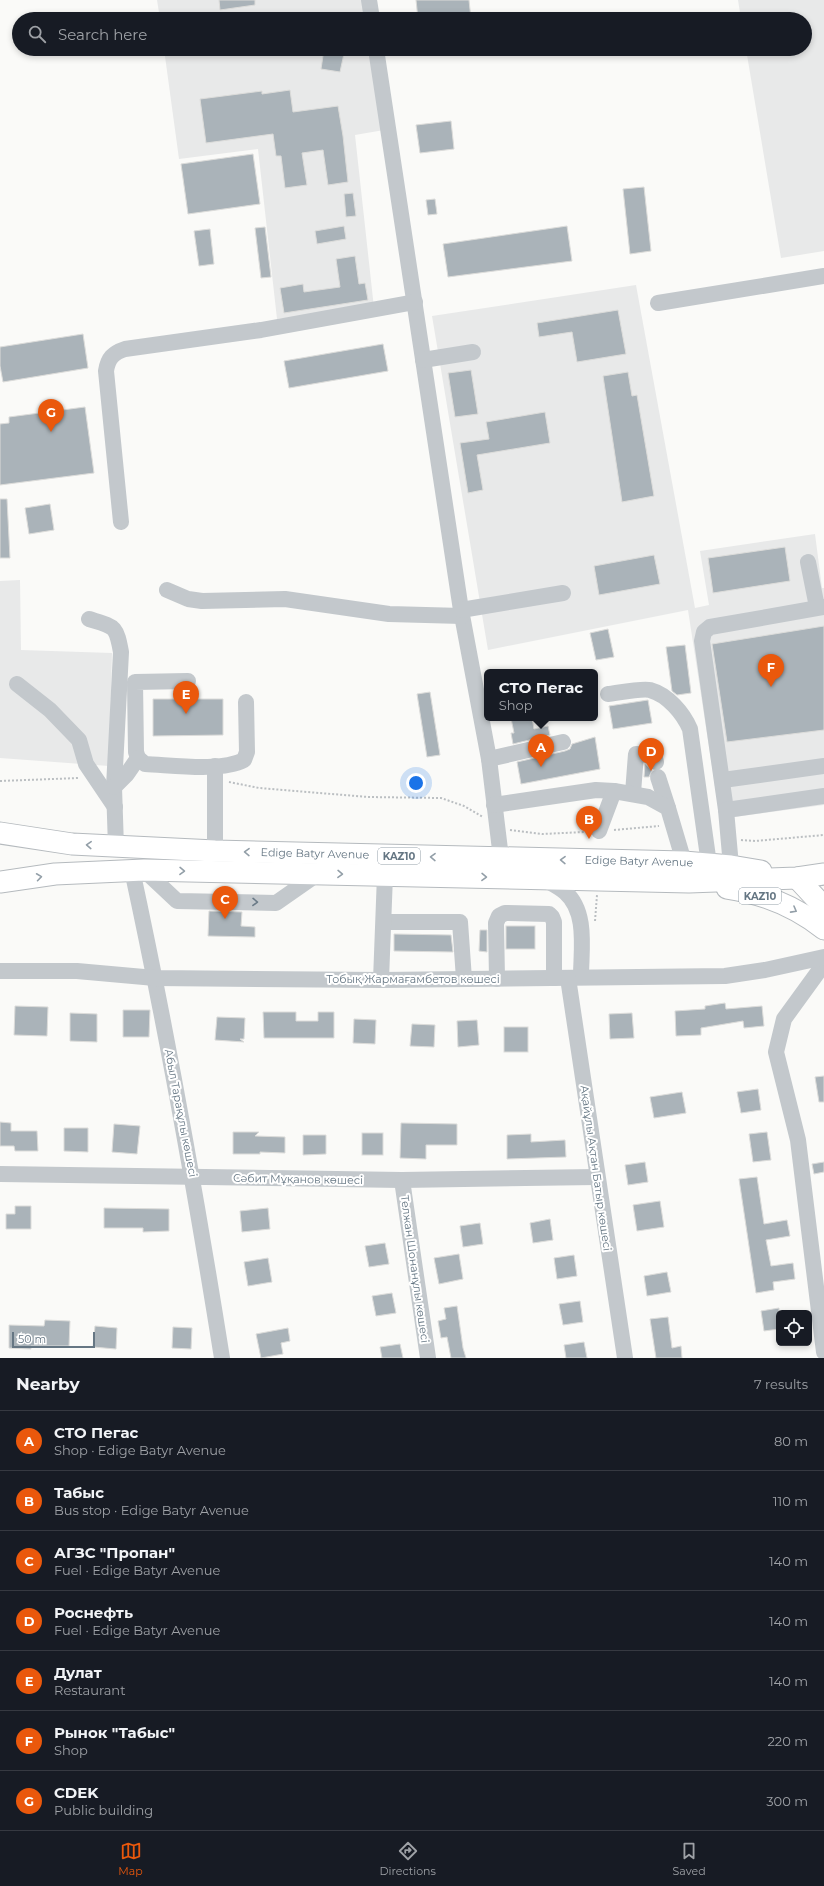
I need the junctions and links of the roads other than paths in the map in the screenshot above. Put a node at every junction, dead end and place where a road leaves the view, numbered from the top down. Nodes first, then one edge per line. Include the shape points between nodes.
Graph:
1 (369, 0) edge
2 (371, 12) edge
3 (377, 56) edge
4 (824, 276) edge
5 (415, 302) junction
6 (658, 303) dead end
7 (473, 352) dead end
8 (424, 360) junction
9 (121, 522) dead end
10 (808, 562) dead end
11 (167, 590) dead end
12 (563, 594) dead end
13 (820, 607) edge
14 (462, 613) junction
15 (89, 619) dead end
16 (188, 681) dead end
17 (17, 684) dead end
18 (608, 694) dead end
19 (246, 702) dead end
20 (563, 742) dead end
21 (138, 758) junction
22 (489, 759) junction
23 (824, 766) edge
24 (215, 773) junction
25 (723, 780) junction
26 (114, 787) junction
27 (614, 791) junction
28 (633, 793) junction
29 (824, 796) edge
30 (494, 805) junction
31 (115, 807) junction
32 (668, 808) junction
33 (726, 810) junction
34 (599, 831) road end
35 (0, 833) edge
36 (116, 847) junction
37 (215, 851) junction
38 (501, 858) junction
39 (684, 862) junction
40 (709, 864) junction
41 (732, 866) junction
42 (138, 870) junction
43 (319, 874) junction
44 (824, 874) edge
45 (385, 875) junction
46 (797, 878) junction
47 (544, 879) junction
48 (0, 882) edge
49 (689, 882) junction
50 (824, 907) edge
51 (384, 922) junction
52 (824, 929) edge
53 (824, 957) edge
54 (824, 964) edge
55 (0, 971) edge
56 (156, 978) junction
57 (497, 978) junction
58 (568, 978) junction
59 (464, 979) junction
60 (381, 980) junction
61 (0, 1174) edge
62 (596, 1177) junction
63 (193, 1178) junction
64 (402, 1180) junction
65 (824, 1352) edge
66 (222, 1358) edge
67 (428, 1358) edge
68 (625, 1358) edge

1 - 2 street
3 - 5 street
4 - 6 street
5 - 8 street
5 - 9 street via 261,330 125,349 115,353 108,361 106,371
7 - 8 street
8 - 14 street
10 - 13 street
11 - 14 street via 188,599 202,601 285,599 389,614
12 - 14 street
13 - 25 street via 710,627 704,632 702,641
14 - 22 street
15 - 26 street via 110,626 117,633 120,652
16 - 21 street via 135,682
17 - 31 street via 50,710 79,740 86,764
18 - 40 street via 649,690 666,699 685,719 690,729
19 - 24 street via 247,752 244,760
20 - 22 street
21 - 24 street via 145,764
21 - 26 street
22 - 30 street
23 - 25 street
24 - 37 street
25 - 33 street
26 - 31 street
27 - 28 street
27 - 30 street via 596,790
27 - 34 street
28 - 32 street via 648,797
28 - 32 street via 636,754 654,755
29 - 33 street
30 - 38 street
31 - 36 street
32 - 39 street
33 - 41 street
36 -> 35 main road, Edige Batyr Avenue / KAZ10 via 72,844
36 - 37 main road, Edige Batyr Avenue / KAZ10
38 -> 37 main road, Edige Batyr Avenue / KAZ10
39 -> 38 main road, Edige Batyr Avenue / KAZ10
39 - 40 main road, Edige Batyr Avenue / KAZ10
40 - 41 main road, Edige Batyr Avenue / KAZ10
41 - 46 main road, Edige Batyr Avenue / KAZ10
42 -> 43 main road, Edige Batyr Avenue / KAZ10
42 -> 43 street via 177,901 276,903
48 -> 42 main road, Edige Batyr Avenue / KAZ10 via 55,874
42 - 56 street, Абыл Тарақұлы көшесі
43 -> 45 main road, Edige Batyr Avenue / KAZ10
44 - 46 main road, Edige Batyr Avenue
45 -> 47 main road, Edige Batyr Avenue / KAZ10
45 - 51 street
46 - 49 main road, Edige Batyr Avenue
46 - 50 main road
47 - 49 main road, Edige Batyr Avenue / KAZ10
47 - 58 street via 565,893 581,921
49 -> 52 main road, KAZ10 via 764,897 790,907
51 - 59 street via 460,922
51 - 60 street
53 - 58 street, Тобық Жармағамбетов көшесі via 726,976
54 - 65 street via 784,1019 776,1052 798,1140
55 - 56 street, Тобық Жармағамбетов көшесі via 77,971
56 - 60 street, Тобық Жармағамбетов көшесі
56 - 63 street, Абыл Тарақұлы көшесі
57 - 58 street, Тобық Жармағамбетов көшесі
57 - 58 street via 496,923 499,916 505,914 549,914 552,917
57 - 59 street, Тобық Жармағамбетов көшесі
58 - 62 street, Ақайұлы Ақтан Батыр көшесі
59 - 60 street, Тобық Жармағамбетов көшесі
61 - 63 street, Сәбит Мұқанов көшесі
62 - 64 street, Сәбит Мұқанов көшесі
62 - 68 street, Ақайұлы Ақтан Батыр көшесі
63 - 64 street, Сәбит Мұқанов көшесі
63 - 66 street, Абыл Тарақұлы көшесі
64 - 67 street, Телжан Шонанұлы көшесі

